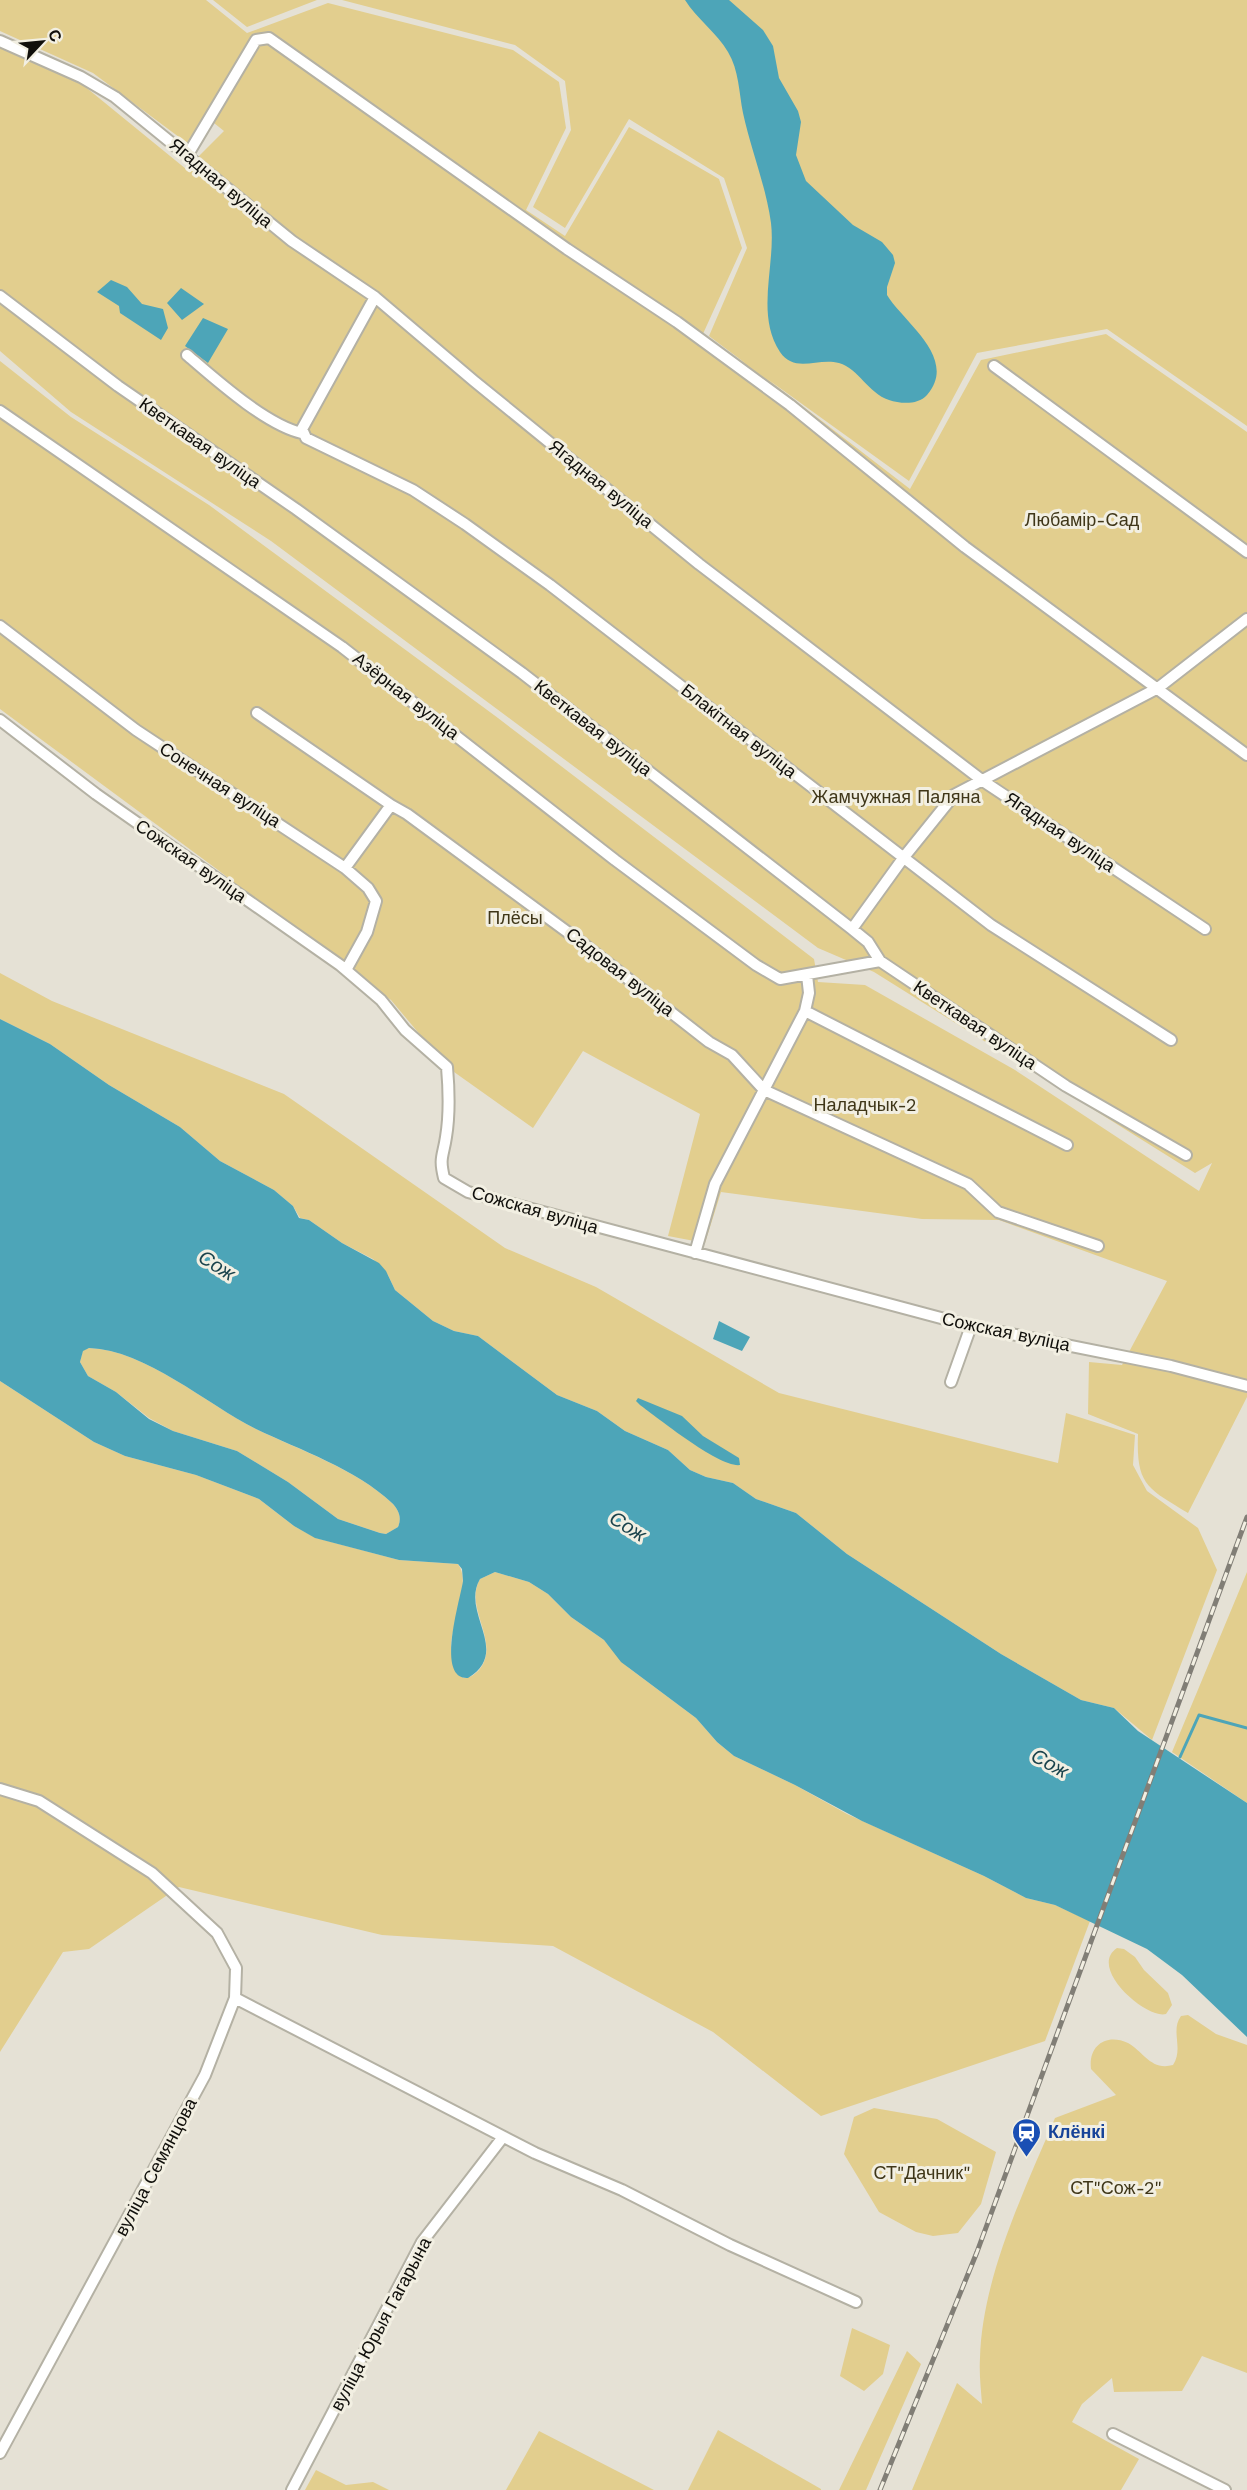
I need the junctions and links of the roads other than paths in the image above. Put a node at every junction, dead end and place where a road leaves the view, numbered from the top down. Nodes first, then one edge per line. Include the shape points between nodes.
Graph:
1 (0, 41) edge
2 (187, 156) junction
3 (0, 296) edge
4 (375, 297) junction
5 (187, 355) dead end
6 (994, 366) dead end
7 (0, 411) edge
8 (302, 433) junction
9 (1247, 552) edge
10 (1247, 619) edge
11 (0, 626) edge
12 (1158, 688) junction
13 (257, 713) dead end
14 (0, 720) edge
15 (1247, 755) edge
16 (983, 781) junction
17 (390, 805) junction
18 (903, 857) junction
19 (345, 868) junction
20 (1205, 928) dead end
21 (852, 929) junction
22 (880, 961) junction
23 (346, 970) junction
24 (807, 975) junction
25 (805, 1011) junction
26 (1171, 1040) dead end
27 (764, 1090) junction
28 (1067, 1145) dead end
29 (1186, 1155) dead end
30 (1098, 1246) dead end
31 (695, 1253) junction
32 (971, 1326) junction
33 (951, 1383) dead end
34 (1247, 1386) edge
35 (0, 1789) edge
36 (235, 1998) junction
37 (503, 2137) junction
38 (856, 2302) dead end
39 (1113, 2434) dead end
40 (0, 2453) edge
41 (292, 2490) edge
42 (1225, 2490) edge

1 - 2 street, Ягадная вуліца via 81,77 115,97
2 - 4 street, Ягадная вуліца via 292,241
2 - 12 street via 256,40 269,38 687,329 790,405 965,547
3 - 21 street, Кветкавая вуліца via 118,386 522,673
4 - 8 street
4 - 16 street, Ягадная вуліца via 699,564
5 - 8 street, Блакітная вуліца via 253,407 284,427
6 - 9 street
7 - 24 street, Азёрная вуліца via 342,646 756,965 780,979
8 - 18 street, Блакітная вуліца via 334,453 413,490 465,524
10 - 12 street
11 - 19 street, Сонечная вуліца via 136,730
12 - 15 street
12 - 16 street
13 - 17 street, Садовая вуліца
14 - 23 street, Сожская вуліца via 96,794
16 - 18 street via 954,795
16 - 20 street, Ягадная вуліца
17 - 19 street
17 - 27 street, Садовая вуліца via 408,814 709,1042 732,1055
18 - 21 street
18 - 26 street, Блакітная вуліца via 991,925
19 - 23 street, Сонечная вуліца via 368,888 376,901 366,932
21 - 22 street, Кветкавая вуліца via 868,942
22 - 24 street, Азёрная вуліца
22 - 29 street, Кветкавая вуліца via 1066,1086
23 - 31 street, Сожская вуліца via 447,1067 450,1096 440,1160 444,1178 468,1192 502,1203
24 - 25 street
25 - 27 street
25 - 28 street
27 - 30 street via 968,1184 998,1212
27 - 31 street via 715,1184
31 - 32 street, Сожская вуліца
32 - 33 street
32 - 34 street, Сожская вуліца via 1171,1366
35 - 36 street, вуліца Семянцова via 39,1801 168,1886 217,1933 236,1968
36 - 37 street
36 - 40 street, вуліца Семянцова via 205,2075
37 - 38 street
37 - 41 street, вуліца Юрыя Гагарына via 422,2242
39 - 42 street

